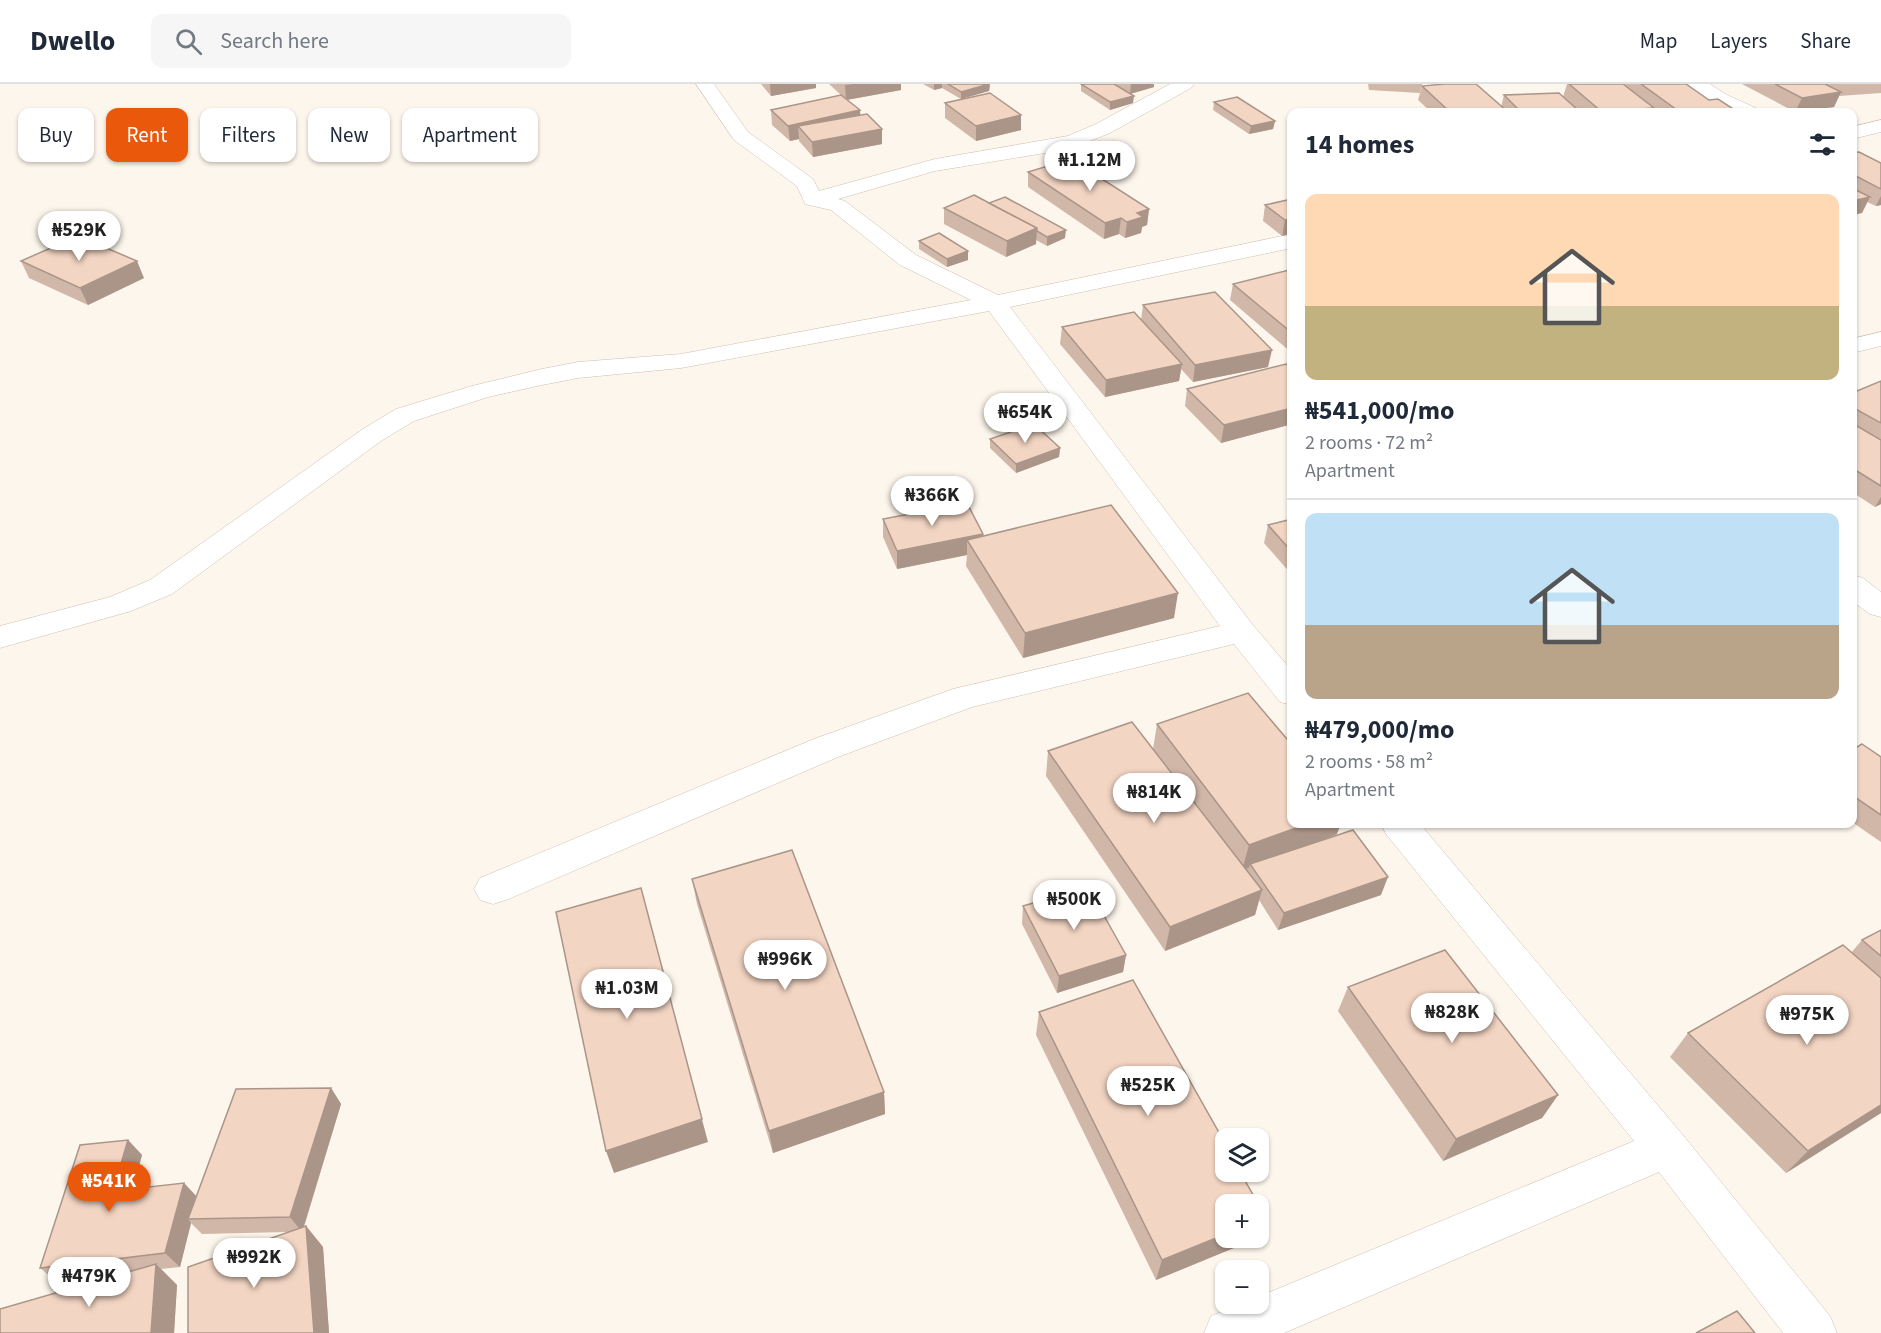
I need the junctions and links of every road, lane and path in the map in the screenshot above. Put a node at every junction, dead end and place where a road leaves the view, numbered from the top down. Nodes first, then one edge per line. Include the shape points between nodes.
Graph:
1 (705, 84) edge
2 (1185, 84) edge
3 (1697, 84) edge
4 (1740, 108) edge
5 (1881, 126) edge
6 (1857, 132) edge
7 (812, 200) junction
8 (1287, 242) edge
9 (995, 303) junction
10 (1881, 339) edge
11 (1857, 345) edge
12 (1857, 589) edge
13 (1881, 607) edge
14 (1241, 632) junction
15 (0, 637) edge
16 (1287, 688) edge
17 (1402, 828) edge
18 (493, 889) dead end
19 (1667, 1148) junction
20 (1227, 1333) edge
21 (1813, 1333) edge

1 - 7 street via 741,136 806,183
2 - 7 street via 1095,133 1074,140 900,172
3 - 4 street
5 - 6 street
7 - 9 street via 838,205 908,260
8 - 9 street
9 - 14 street
9 - 15 street via 681,361 578,370 481,391 405,415 263,511 161,587 120,603
10 - 11 street
12 - 13 street
14 - 16 street
14 - 18 street via 965,697 826,748
17 - 19 street
19 - 20 street
19 - 21 street

